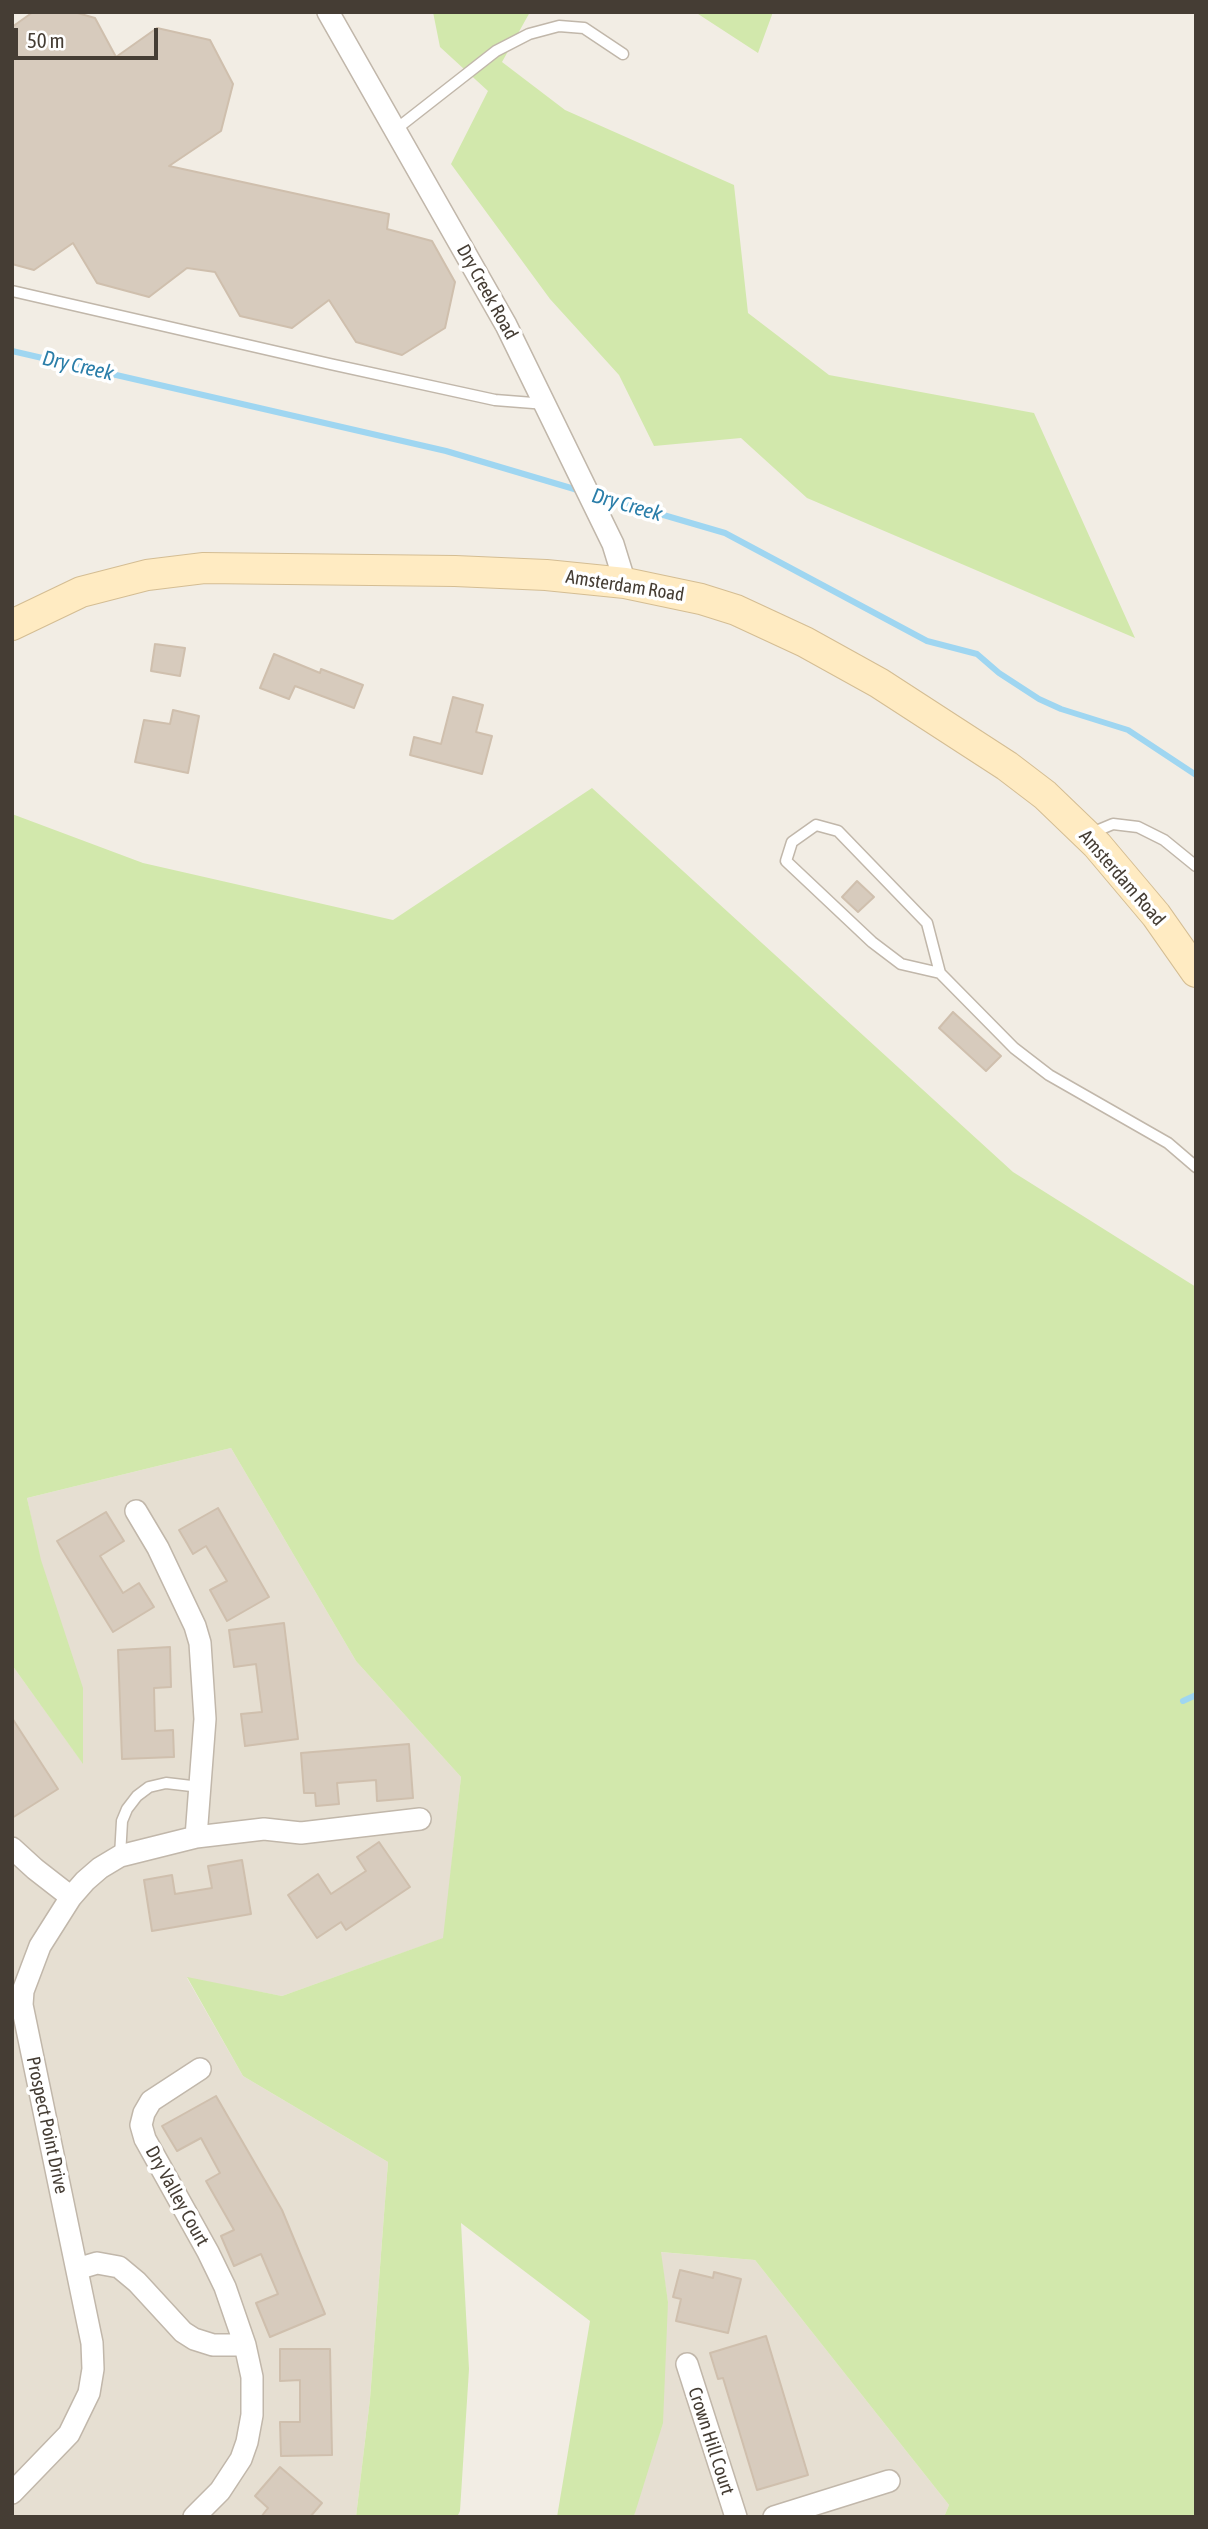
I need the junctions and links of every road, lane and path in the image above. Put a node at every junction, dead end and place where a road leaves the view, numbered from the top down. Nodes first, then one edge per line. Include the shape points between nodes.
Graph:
1 (328, 12) edge
2 (623, 54) dead end
3 (395, 130) junction
4 (12, 291) edge
5 (546, 404) junction
6 (625, 583) junction
7 (12, 625) edge
8 (1087, 835) junction
9 (1196, 866) edge
10 (1196, 972) edge
11 (940, 973) junction
12 (1196, 1167) edge
13 (136, 1511) dead end
14 (200, 1787) junction
15 (419, 1819) dead end
16 (196, 1837) junction
17 (12, 1848) edge
18 (120, 1856) junction
19 (71, 1896) junction
20 (17, 2006) edge
21 (200, 2068) dead end
22 (77, 2269) junction
23 (245, 2345) junction
24 (687, 2364) dead end
25 (889, 2481) dead end
26 (12, 2493) edge
27 (194, 2517) edge
28 (736, 2517) edge
29 (774, 2517) edge

1 - 3 street, Dry Creek Road
2 - 3 lane via 584,28 559,26 529,34 496,51
3 - 5 street, Dry Creek Road
4 - 5 lane via 495,400
5 - 6 street, Dry Creek Road via 613,544
6 - 7 main road, Amsterdam Road via 455,571 204,568 147,575 81,592
6 - 8 main road, Amsterdam Road via 669,590 736,610 805,642 879,683 1007,766
8 - 9 lane via 1113,824 1138,827 1164,840
8 - 10 main road, Amsterdam Road via 1156,915
11 - 11 lane via 927,923 838,831 816,825 792,842 786,861 872,942 901,964
11 - 12 lane via 1014,1048 1049,1075 1168,1143
13 - 14 street via 158,1548 200,1643 205,1719
14 - 16 street
14 - 18 lane via 166,1783 137,1796 122,1821
15 - 16 street, Prospect Point Drive via 301,1833 264,1829
16 - 18 street, Prospect Point Drive
17 - 19 street
18 - 19 street, Prospect Point Drive
19 - 20 street, Prospect Point Drive via 40,1946
20 - 22 street, Prospect Point Drive
21 - 23 street, Dry Valley Court via 151,2101 141,2125 225,2287
22 - 23 street via 97,2263 119,2267 194,2339 213,2345
22 - 26 street, Prospect Point Drive via 92,2343 89,2393 69,2434
23 - 27 street, Dry Valley Court via 252,2377 252,2415 242,2459
24 - 28 street, Crown Hill Court
25 - 29 street

